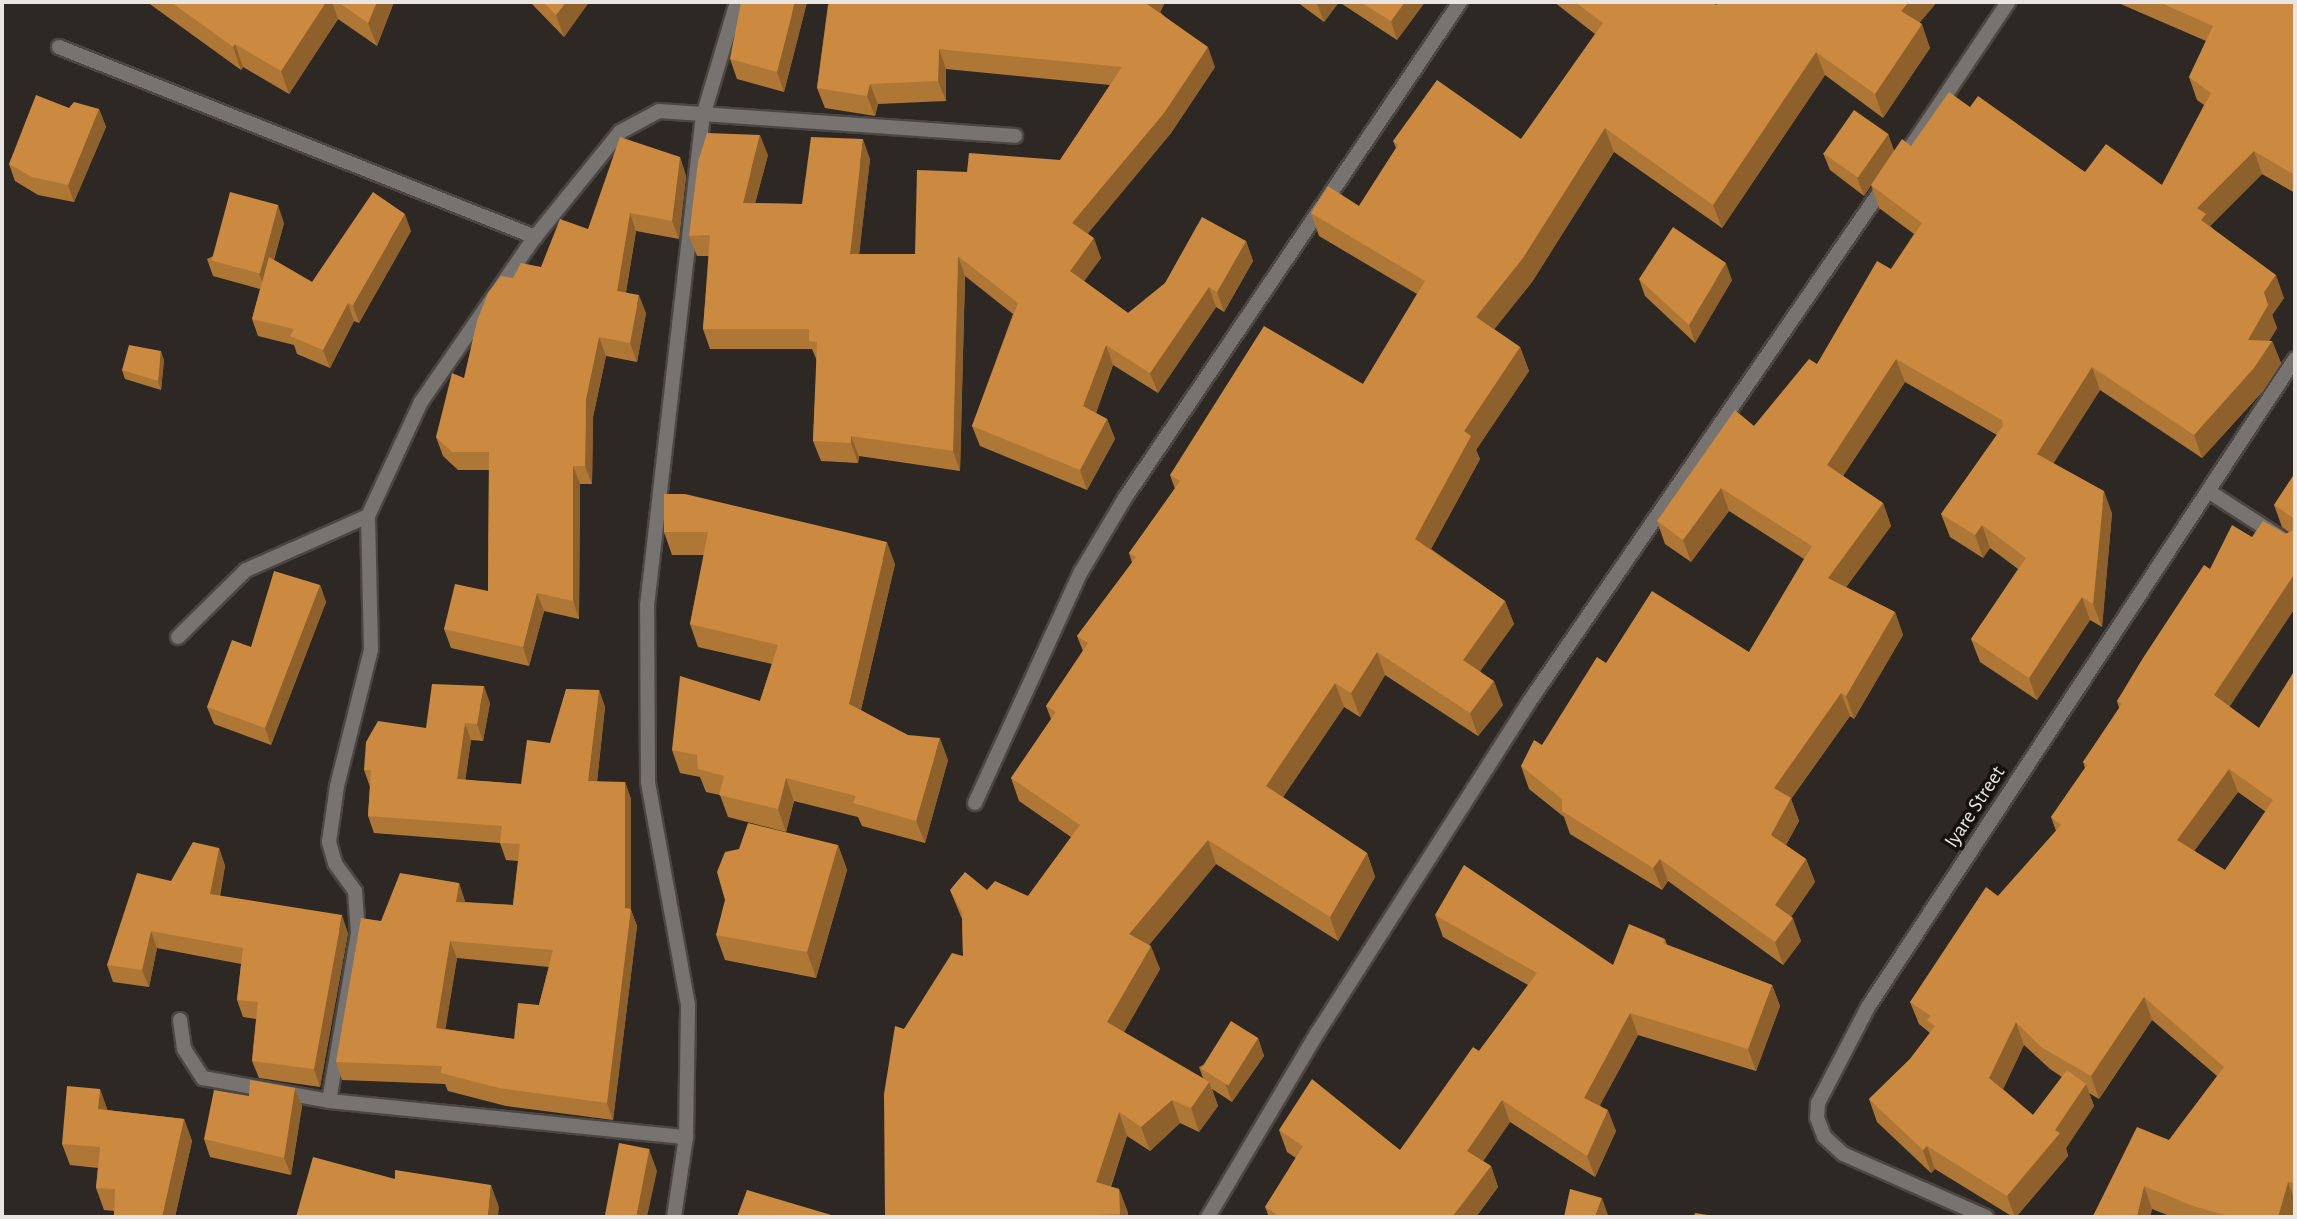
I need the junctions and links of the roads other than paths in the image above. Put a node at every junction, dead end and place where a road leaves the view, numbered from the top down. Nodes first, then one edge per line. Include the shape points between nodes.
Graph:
1 (737, 2) edge
2 (1460, 2) edge
3 (2008, 2) edge
4 (59, 47) dead end
5 (703, 116) junction
6 (1015, 135) dead end
7 (535, 237) junction
8 (2295, 359) edge
9 (2208, 491) junction
10 (368, 516) junction
11 (2295, 547) edge
12 (178, 637) dead end
13 (975, 803) dead end
14 (180, 1020) dead end
15 (329, 1101) junction
16 (686, 1137) junction
17 (674, 1217) edge
18 (1208, 1217) edge
19 (1986, 1217) edge

1 - 5 street
2 - 13 street via 1125,498 1070,596
3 - 18 street via 1529,702 1318,1032
4 - 7 street
5 - 6 street
5 - 7 street via 659,111 620,132
5 - 16 street via 647,606 648,782 688,1005
7 - 10 street via 421,402
8 - 9 street, Iyare Street
9 - 11 street
9 - 19 street, Iyare Street via 1868,1007 1818,1102 1817,1118 1824,1136 1843,1154
10 - 12 street via 246,570
10 - 15 street via 371,650 337,786 329,842 335,863 355,891 358,933
14 - 15 street via 184,1049 203,1079
15 - 16 street
16 - 17 street

